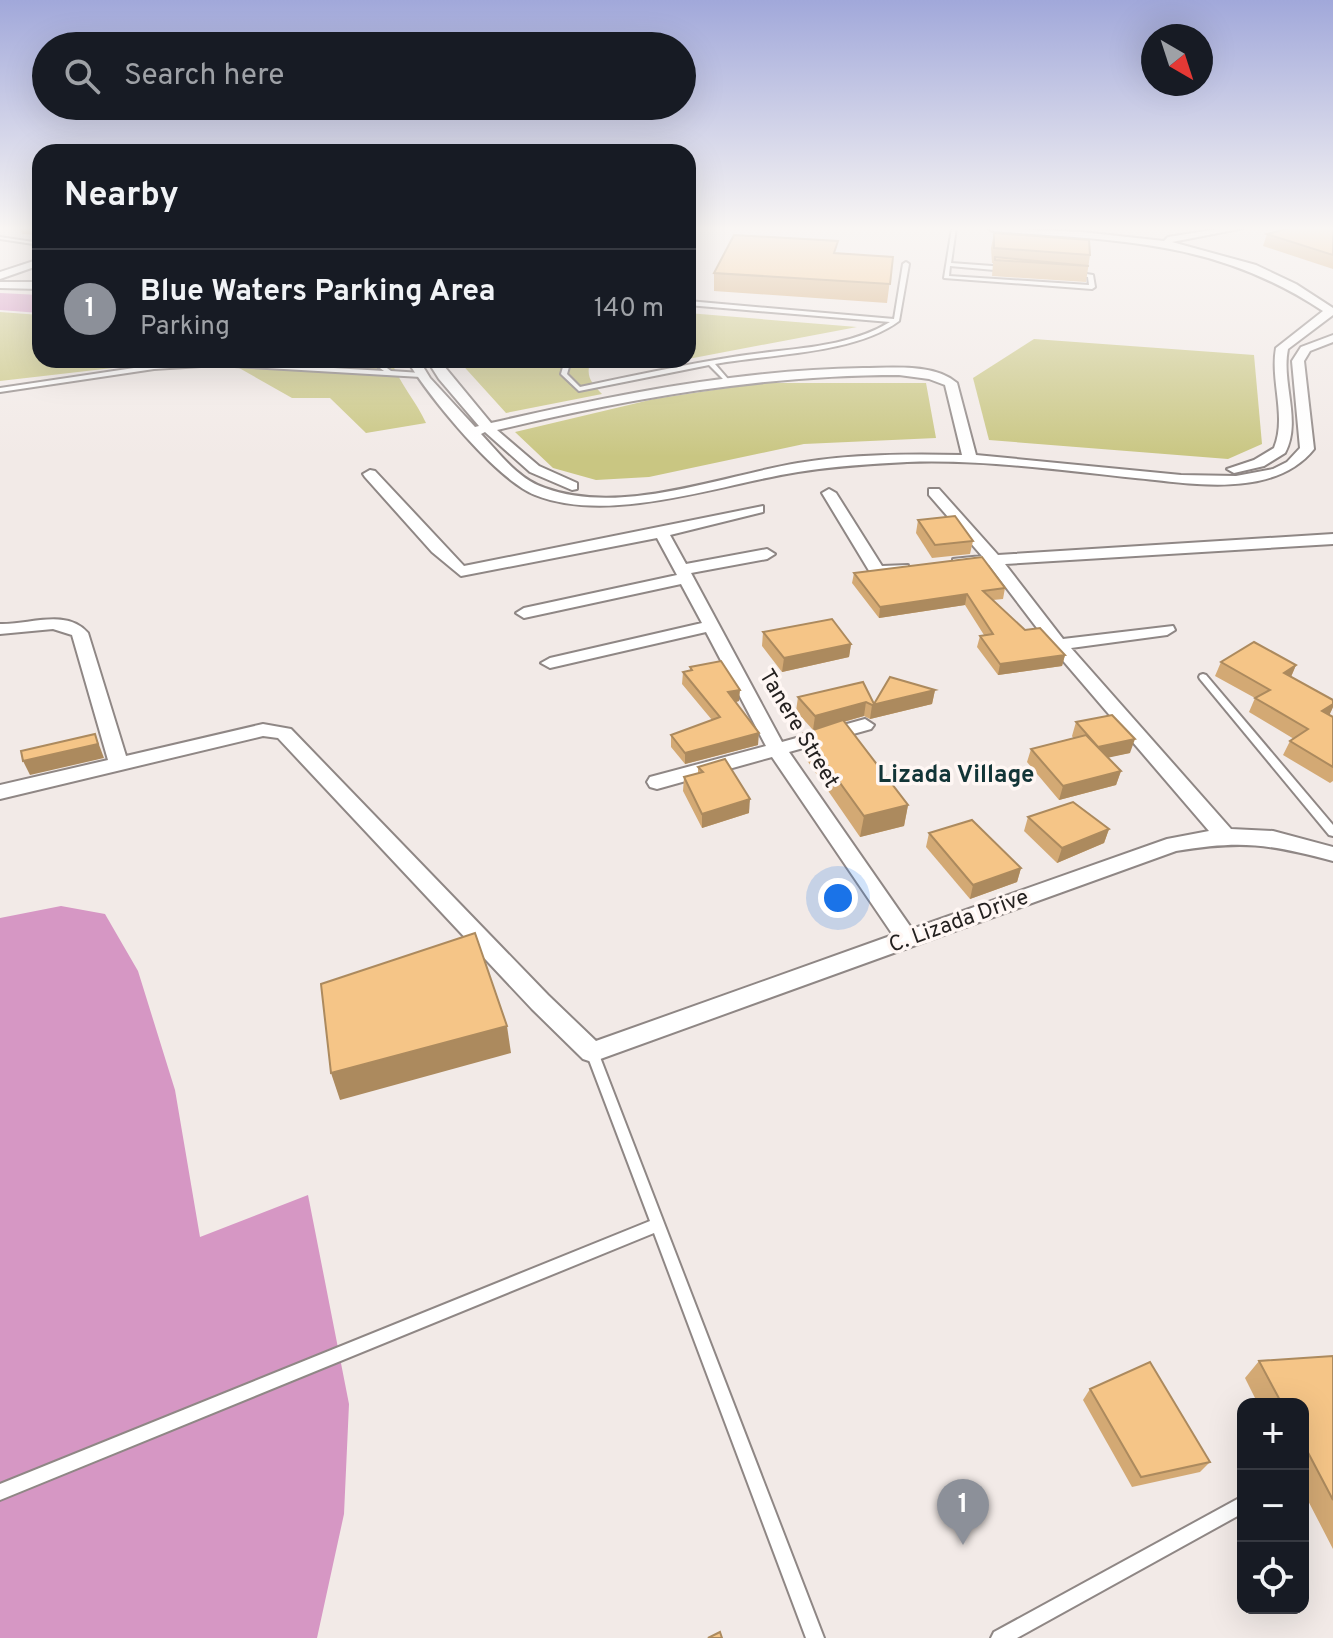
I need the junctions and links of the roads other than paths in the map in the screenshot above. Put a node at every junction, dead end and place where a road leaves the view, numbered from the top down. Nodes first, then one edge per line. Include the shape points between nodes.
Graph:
1 (705, 304) edge
2 (899, 304) edge
3 (1332, 311) edge
4 (896, 321) junction
5 (1318, 322) junction
6 (1333, 336) edge
7 (711, 363) junction
8 (696, 366) edge
9 (148, 368) edge
10 (340, 368) edge
11 (383, 368) edge
12 (417, 368) edge
13 (438, 368) edge
14 (566, 368) edge
15 (686, 368) edge
16 (389, 372) junction
17 (421, 375) junction
18 (725, 379) junction
19 (0, 390) edge
20 (491, 427) junction
21 (471, 432) junction
22 (969, 453) junction
23 (1043, 460) junction
24 (370, 474) dead end
25 (934, 492) dead end
26 (829, 493) dead end
27 (758, 509) dead end
28 (662, 533) junction
29 (1333, 539) edge
30 (767, 554) dead end
31 (993, 559) junction
32 (684, 574) junction
33 (524, 613) dead end
34 (712, 626) junction
35 (0, 629) edge
36 (1167, 630) dead end
37 (1059, 645) junction
38 (550, 663) dead end
39 (1203, 677) dead end
40 (865, 725) dead end
41 (776, 748) junction
42 (119, 764) junction
43 (657, 782) dead end
44 (0, 792) edge
45 (1333, 832) edge
46 (1225, 836) junction
47 (1333, 854) edge
48 (909, 941) junction
49 (592, 1052) junction
50 (657, 1225) junction
51 (0, 1492) edge
52 (1237, 1507) edge
53 (815, 1638) edge
54 (1000, 1638) edge

1 - 4 lane
2 - 4 lane
3 - 5 street
4 - 7 lane via 849,339
5 - 6 street
5 - 23 street via 1282,348 1284,444 1272,457 1204,471
6 - 23 street via 1301,353 1307,449 1277,472 1211,481
7 - 8 lane
7 - 18 lane
9 - 19 lane
10 - 16 lane
11 - 16 lane
12 - 17 street
13 - 20 street
14 - 15 lane via 564,374 579,389
16 - 17 lane
17 - 21 street
18 - 20 street
18 - 22 street via 811,372 936,377 953,387
20 - 21 street
20 - 22 street via 542,476 595,490 635,490 792,457 903,448
21 - 22 street via 524,484 590,501 640,500 826,464
22 - 23 street
24 - 28 street via 461,571
25 - 31 street
26 - 31 street via 877,571
27 - 28 street
28 - 32 street, Tanere Street
29 - 31 street
30 - 32 street
31 - 37 street
32 - 33 street
32 - 34 street, Tanere Street
34 - 38 street
34 - 41 street, Tanere Street
35 - 42 street via 74,626
36 - 37 street
37 - 46 street
39 - 45 lane
40 - 41 street
41 - 43 street
41 - 48 street, Tanere Street
42 - 44 street
42 - 49 street via 263,730 284,733
46 - 47 street, C. Lizada Drive via 1273,838
46 - 48 street, C. Lizada Drive via 1174,844
48 - 49 street, C. Lizada Drive
49 - 50 lane
50 - 51 lane
50 - 53 lane
52 - 54 lane

